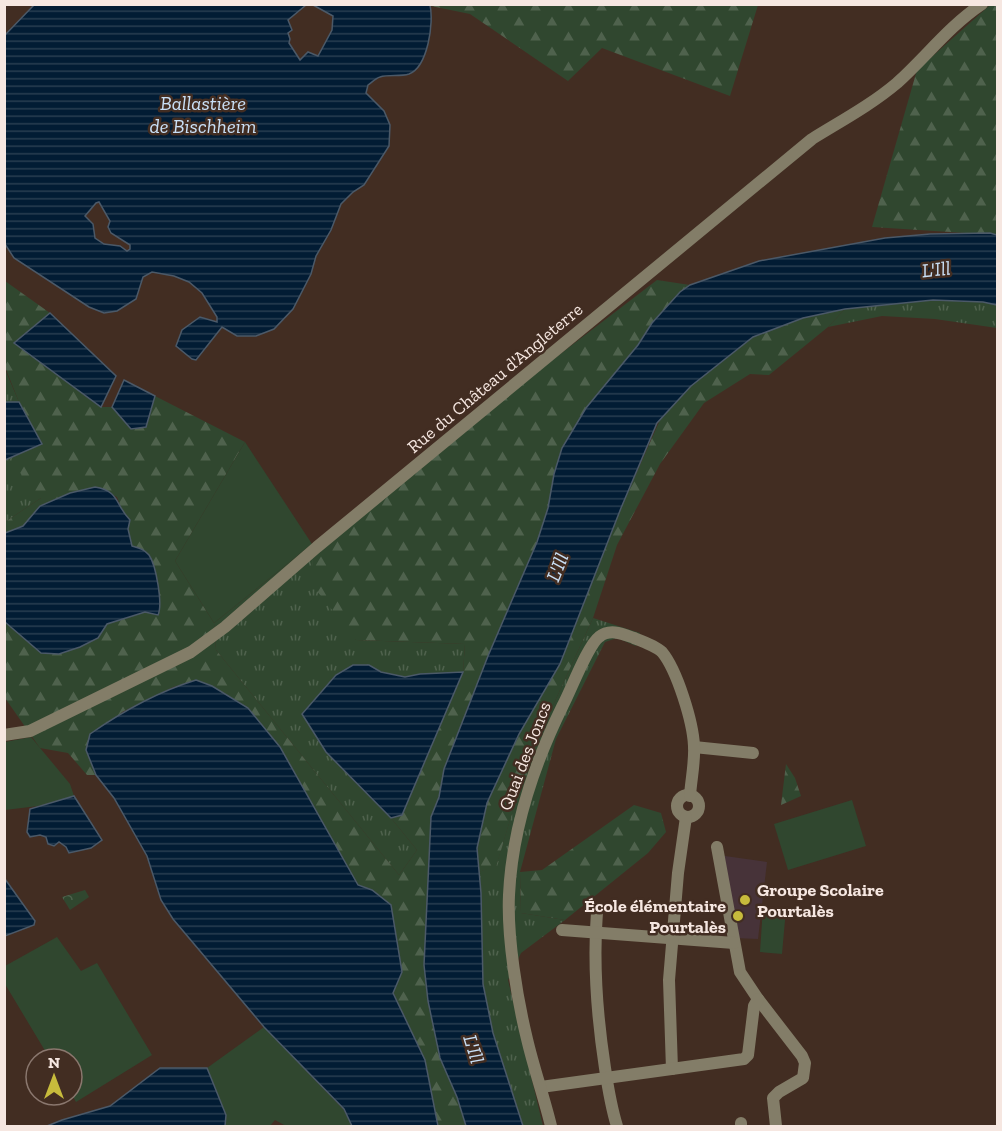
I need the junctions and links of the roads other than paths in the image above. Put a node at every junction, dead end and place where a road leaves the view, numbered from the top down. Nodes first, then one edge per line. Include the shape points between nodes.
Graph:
1 (982, 4) edge
2 (4, 735) edge
3 (694, 747) junction
4 (753, 753) dead end
5 (717, 847) dead end
6 (597, 912) dead end
7 (562, 930) dead end
8 (595, 931) junction
9 (672, 937) junction
10 (734, 943) junction
11 (758, 999) junction
12 (672, 1069) junction
13 (607, 1078) junction
14 (541, 1086) junction
15 (551, 1126) edge
16 (617, 1126) edge
17 (776, 1126) edge

1 - 2 street, Rue du Château d'Angleterre via 899,81 812,139 225,627 191,652 30,731
3 - 4 street
3 - 9 street via 690,796 696,799 698,808 686,817
3 - 14 street, Quai des Joncs via 683,697 661,651 618,632 599,637 556,719 517,833 509,896 512,957 527,1040
5 - 10 street
6 - 8 street
7 - 8 street
8 - 9 street
8 - 13 street via 597,1007
9 - 10 street
9 - 12 street
10 - 11 street via 740,972
11 - 12 street via 744,1059
11 - 17 street via 795,1044 805,1063 803,1078 778,1092 771,1102
12 - 13 street
13 - 14 street
13 - 16 street
14 - 15 street, Quai des Joncs

